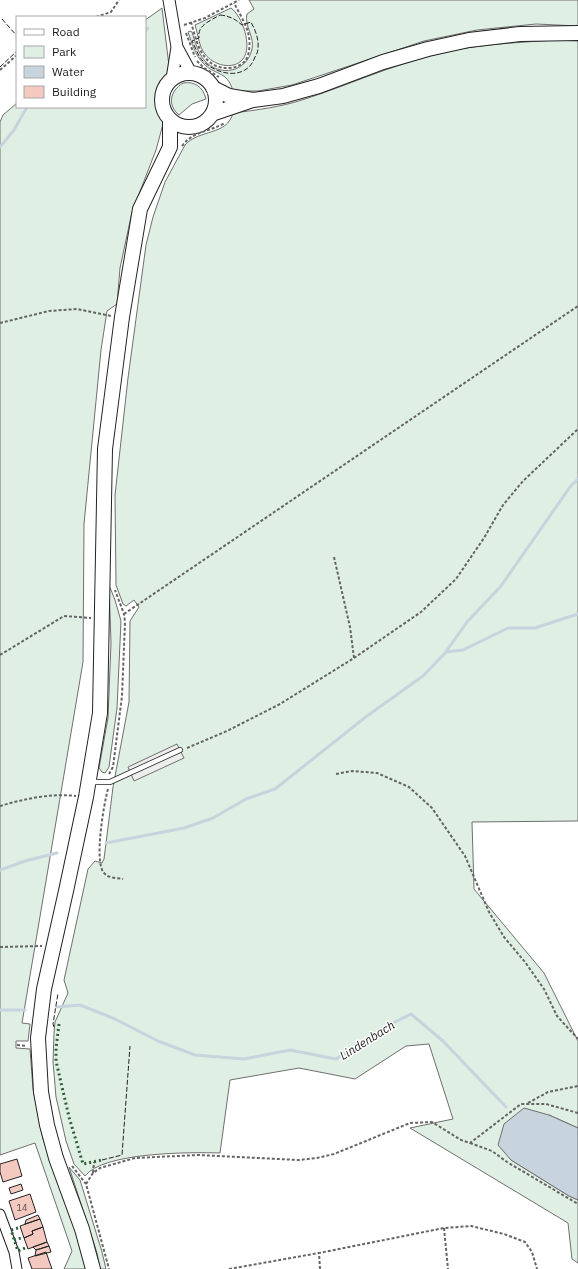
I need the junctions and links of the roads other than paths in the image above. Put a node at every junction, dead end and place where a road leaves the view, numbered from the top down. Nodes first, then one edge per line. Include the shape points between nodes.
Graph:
1 (169, 0) edge
2 (578, 33) edge
3 (177, 47) junction
4 (191, 73) junction
5 (172, 79) junction
6 (216, 83) junction
7 (253, 100) junction
8 (212, 114) junction
9 (170, 120) junction
10 (185, 127) junction
11 (176, 146) junction
12 (180, 750) road end
13 (88, 782) junction
14 (0, 1214) edge
15 (17, 1269) edge
16 (93, 1269) edge

1 - 3 street via 178,27
2 - 7 main road via 520,34 469,40 383,62 319,86 283,96
3 - 4 street
3 - 5 street
4 - 5 main road via 178,75
4 - 6 main road
5 - 9 main road via 162,94 161,103
6 - 7 main road via 229,96
6 - 8 main road
7 - 8 main road
8 - 10 main road via 201,125
9 - 10 main road
9 - 11 main road
10 - 11 main road via 178,134
11 - 13 main road via 140,209 122,317 105,449 100,713
12 - 13 lane via 107,782
13 - 16 main road via 44,989 38,1038 41,1092 47,1125
14 - 15 street via 14,1252

